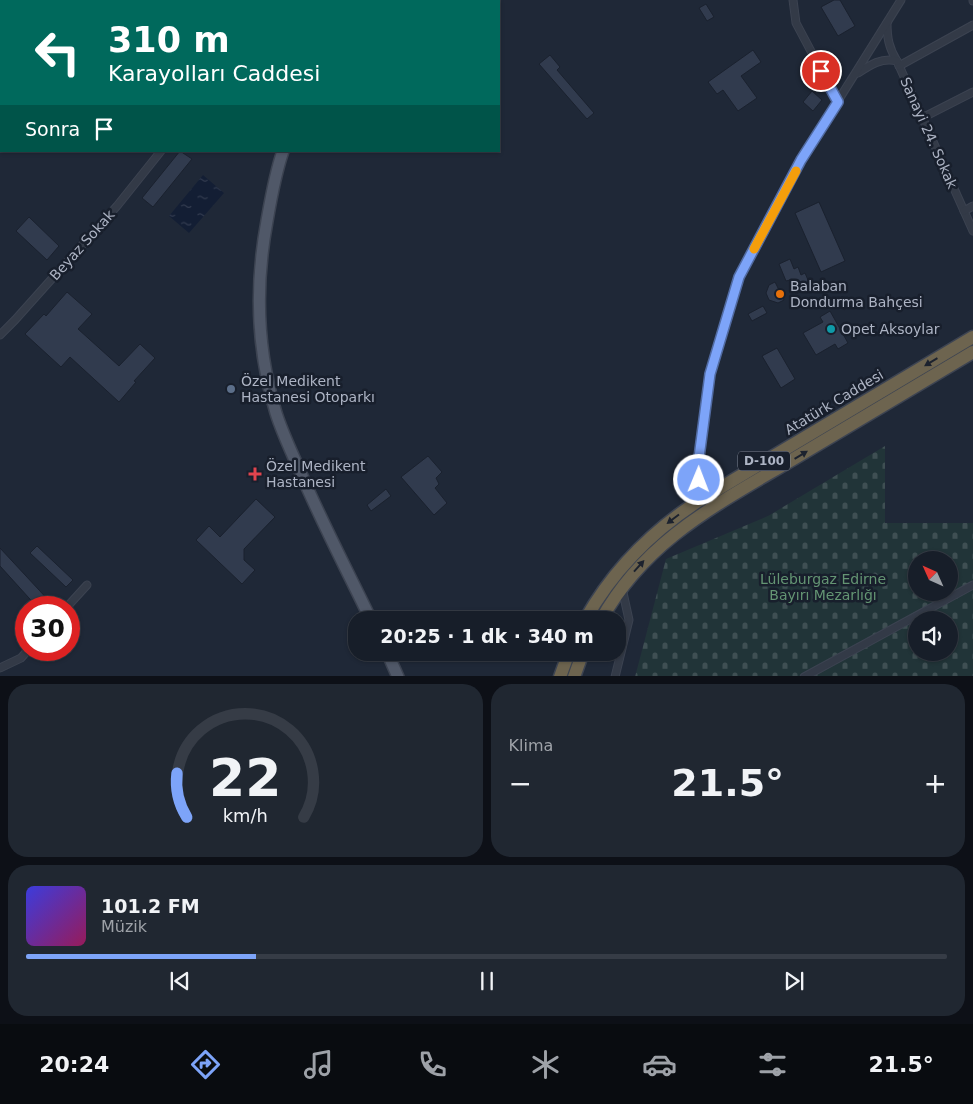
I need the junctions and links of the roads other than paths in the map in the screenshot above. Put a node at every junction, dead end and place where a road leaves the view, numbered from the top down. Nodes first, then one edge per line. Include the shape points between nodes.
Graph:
1 (792, 0) edge
2 (901, 0) edge
3 (887, 21) junction
4 (973, 25) edge
5 (898, 64) junction
6 (855, 74) junction
7 (973, 92) edge
8 (838, 102) junction
9 (922, 118) junction
10 (160, 152) edge
11 (283, 152) edge
12 (973, 206) edge
13 (964, 211) junction
14 (973, 232) edge
15 (0, 335) edge
16 (973, 337) edge
17 (973, 352) edge
18 (700, 500) junction
19 (87, 585) dead end
20 (973, 585) edge
21 (622, 588) junction
22 (77, 596) edge
23 (367, 611) edge
24 (591, 611) edge
25 (607, 611) edge
26 (15, 661) edge
27 (391, 661) edge
28 (566, 661) edge
29 (580, 661) edge
30 (0, 668) edge
31 (398, 676) edge
32 (560, 676) edge
33 (574, 676) edge
34 (615, 676) edge
35 (804, 676) edge

1 - 8 street via 796,23
2 - 3 street
3 - 5 street, Sanayi 24. Sokak via 890,51
3 - 6 street
4 - 5 street
5 - 6 street via 890,60 881,61
5 - 9 street, Sanayi 24. Sokak
6 - 8 street
7 - 9 street
8 - 18 street via 801,160 739,277 710,374 698,465
9 - 13 street, Sanayi 24. Sokak
10 - 15 street, Beyaz Sokak
11 - 23 main road via 264,234 260,279 267,374 277,415 292,453
12 - 13 street
13 - 14 street, Sanayi 24. Sokak
16 -> 18 highway, Atatürk Caddesi / D-100
21 -> 17 highway, Atatürk Caddesi / D-100 via 653,552 691,522
18 -> 24 highway, Atatürk Caddesi / D-100 via 670,520 627,560
19 - 22 street
20 - 35 street
21 - 25 highway, Atatürk Caddesi / D-100
21 - 34 street via 629,620
26 - 30 street
27 - 31 main road
28 - 32 highway
29 - 33 highway

